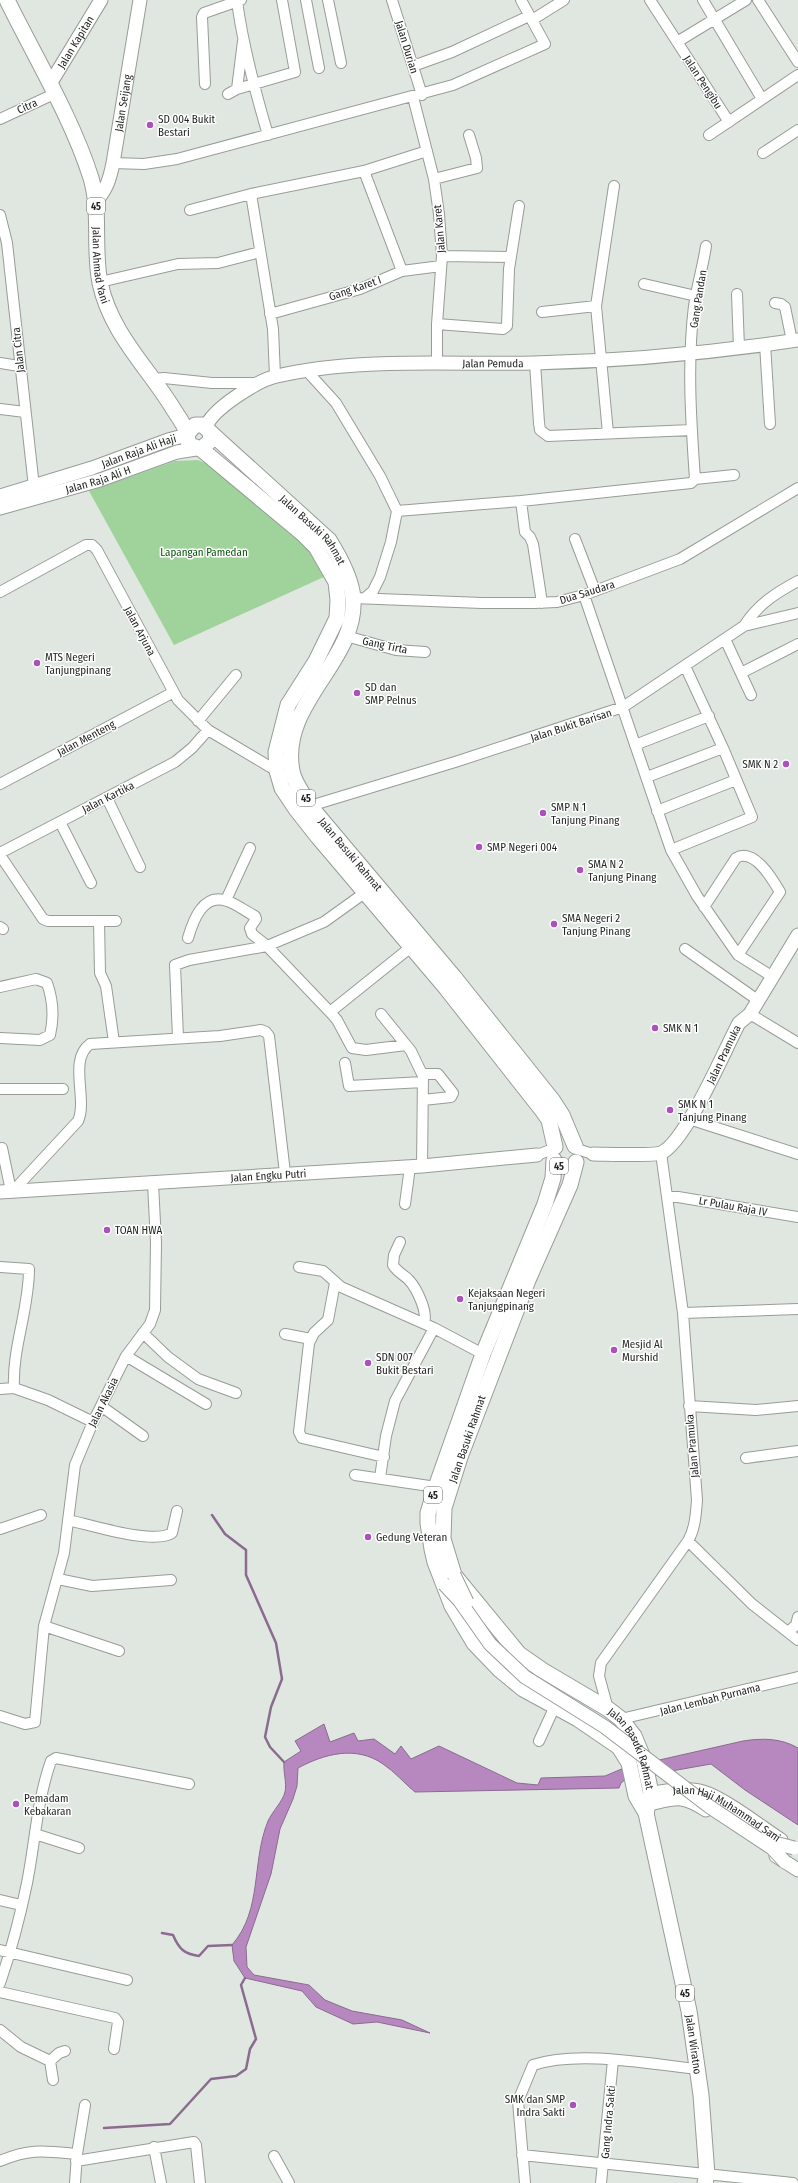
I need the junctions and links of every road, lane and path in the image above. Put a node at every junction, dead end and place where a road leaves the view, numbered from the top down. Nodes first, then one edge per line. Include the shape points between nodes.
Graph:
1 (7, 0) edge
2 (101, 0) edge
3 (140, 0) edge
4 (282, 0) edge
5 (306, 0) edge
6 (328, 0) edge
7 (392, 0) edge
8 (520, 0) edge
9 (564, 0) edge
10 (703, 0) edge
11 (746, 0) edge
12 (758, 0) edge
13 (239, 1) edge
14 (655, 2) edge
15 (551, 3) edge
16 (530, 18) junction
17 (715, 19) junction
18 (243, 41) junction
19 (677, 42) junction
20 (341, 62) dead end
21 (798, 62) edge
22 (413, 66) junction
23 (319, 68) dead end
24 (798, 75) edge
25 (205, 84) dead end
26 (253, 84) junction
27 (52, 89) junction
28 (418, 96) junction
29 (762, 100) junction
30 (0, 119) edge
31 (729, 122) junction
32 (798, 131) edge
33 (268, 135) junction
34 (469, 135) dead end
35 (709, 135) dead end
36 (427, 151) junction
37 (763, 153) dead end
38 (113, 163) junction
39 (364, 171) junction
40 (434, 179) junction
41 (614, 186) dead end
42 (251, 194) junction
43 (96, 201) junction
44 (519, 206) dead end
45 (190, 210) dead end
46 (0, 215) edge
47 (706, 246) dead end
48 (260, 252) junction
49 (511, 257) junction
50 (441, 261) junction
51 (402, 271) junction
52 (5, 278) edge
53 (100, 282) junction
54 (644, 284) dead end
55 (737, 294) dead end
56 (696, 296) junction
57 (775, 303) dead end
58 (596, 306) junction
59 (542, 312) dead end
60 (270, 314) junction
61 (437, 324) junction
62 (795, 341) edge
63 (765, 344) junction
64 (740, 348) junction
65 (691, 352) junction
66 (602, 360) junction
67 (0, 363) edge
68 (437, 363) junction
69 (535, 363) junction
70 (19, 366) junction
71 (306, 370) junction
72 (275, 376) junction
73 (152, 379) junction
74 (259, 382) junction
75 (0, 409) edge
76 (174, 410) junction
77 (25, 412) junction
78 (770, 424) dead end
79 (206, 428) junction
80 (692, 430) junction
81 (608, 433) junction
82 (187, 434) junction
83 (199, 449) junction
84 (734, 475) dead end
85 (694, 479) junction
86 (34, 487) junction
87 (798, 488) edge
88 (0, 496) edge
89 (521, 501) junction
90 (0, 508) edge
91 (397, 512) junction
92 (575, 539) dead end
93 (798, 581) edge
94 (595, 591) junction
95 (0, 592) edge
96 (584, 595) junction
97 (360, 598) junction
98 (542, 603) junction
99 (798, 613) edge
100 (744, 626) junction
101 (346, 636) junction
102 (725, 639) junction
103 (798, 644) edge
104 (425, 652) dead end
105 (322, 665) junction
106 (685, 666) junction
107 (741, 673) junction
108 (236, 675) dead end
109 (172, 692) junction
110 (751, 695) dead end
111 (623, 707) junction
112 (709, 716) junction
113 (198, 721) junction
114 (208, 730) junction
115 (636, 745) junction
116 (723, 748) junction
117 (277, 771) junction
118 (647, 777) junction
119 (736, 780) junction
120 (0, 784) edge
121 (107, 798) junction
122 (310, 806) junction
123 (657, 811) junction
124 (60, 822) junction
125 (250, 848) dead end
126 (671, 850) junction
127 (0, 854) edge
128 (140, 867) dead end
129 (91, 883) dead end
130 (371, 888) junction
131 (226, 900) junction
132 (704, 907) junction
133 (99, 921) junction
134 (116, 921) dead end
135 (188, 938) dead end
136 (797, 939) edge
137 (267, 946) junction
138 (411, 947) junction
139 (685, 949) dead end
140 (738, 955) junction
141 (773, 977) junction
142 (0, 987) edge
143 (759, 1001) junction
144 (330, 1012) junction
145 (381, 1014) dead end
146 (750, 1014) junction
147 (0, 1038) edge
148 (178, 1038) junction
149 (114, 1042) junction
150 (798, 1043) edge
151 (406, 1045) junction
152 (345, 1063) dead end
153 (423, 1078) junction
154 (0, 1089) edge
155 (63, 1089) dead end
156 (424, 1100) junction
157 (689, 1119) junction
158 (2, 1148) dead end
159 (661, 1153) junction
160 (554, 1154) junction
161 (576, 1154) junction
162 (593, 1154) joint
163 (798, 1154) edge
164 (537, 1155) joint
165 (416, 1166) junction
166 (285, 1173) junction
167 (153, 1183) junction
168 (8, 1191) edge
169 (668, 1197) junction
170 (405, 1204) dead end
171 (798, 1218) edge
172 (400, 1242) dead end
173 (0, 1267) edge
174 (299, 1267) dead end
175 (336, 1283) junction
176 (798, 1309) edge
177 (683, 1313) junction
178 (424, 1323) junction
179 (434, 1328) junction
180 (143, 1333) junction
181 (285, 1334) dead end
182 (311, 1339) junction
183 (483, 1354) junction
184 (126, 1356) junction
185 (14, 1388) junction
186 (0, 1389) edge
187 (236, 1393) dead end
188 (206, 1404) dead end
189 (101, 1406) junction
190 (689, 1406) junction
191 (798, 1406) edge
192 (93, 1422) junction
193 (463, 1428) junction
194 (143, 1436) dead end
195 (798, 1451) edge
196 (384, 1457) junction
197 (746, 1458) dead end
198 (355, 1475) dead end
199 (380, 1478) junction
200 (436, 1487) junction
201 (177, 1511) dead end
202 (41, 1515) dead end
203 (68, 1520) junction
204 (0, 1529) edge
205 (688, 1541) junction
206 (58, 1579) junction
207 (171, 1580) dead end
208 (449, 1580) junction
209 (798, 1618) edge
210 (44, 1626) junction
211 (788, 1632) junction
212 (798, 1640) edge
213 (119, 1651) dead end
214 (798, 1678) edge
215 (555, 1706) junction
216 (608, 1709) junction
217 (0, 1716) edge
218 (621, 1720) junction
219 (539, 1741) dead end
220 (636, 1762) junction
221 (189, 1784) dead end
222 (646, 1796) junction
223 (35, 1834) junction
224 (79, 1848) dead end
225 (796, 1850) edge
226 (785, 1862) junction
227 (798, 1870) edge
228 (0, 1900) edge
229 (21, 1906) junction
230 (0, 1950) edge
231 (10, 1953) junction
232 (127, 1980) dead end
233 (0, 1983) edge
234 (0, 1992) edge
235 (1, 2033) edge
236 (114, 2049) dead end
237 (65, 2051) dead end
238 (613, 2060) junction
239 (50, 2061) junction
240 (697, 2069) junction
241 (53, 2080) dead end
242 (85, 2105) dead end
243 (154, 2147) junction
244 (522, 2155) junction
245 (274, 2156) dead end
246 (77, 2158) junction
247 (0, 2161) edge
248 (604, 2164) junction
249 (706, 2179) edge
250 (75, 2183) edge
251 (161, 2183) edge
252 (200, 2183) edge
253 (289, 2183) edge
254 (525, 2183) edge
255 (601, 2183) edge
256 (793, 2183) edge

1 - 27 highway, Jalan Ahmad Yani / 45
2 - 27 main road, Jalan Kapitan
3 - 38 main road, Jalan Seijang
4 - 26 street via 295,72
5 - 23 street
6 - 20 street
7 - 22 street, Jalan Durian
8 - 16 street
9 - 15 street
10 - 17 street
11 - 17 street
12 - 21 street
13 - 18 street
13 - 25 street via 204,13 202,17
14 - 19 street, Jalan Pengibu
15 - 16 street
16 - 22 street
16 - 28 street via 545,44 454,85
17 - 19 street
17 - 29 street
18 - 26 street
18 - 26 street via 232,91
19 - 31 street, Jalan Pengibu
22 - 28 street, Jalan Durian
24 - 29 street
26 - 33 street
27 - 30 street, Citra
27 - 43 highway, Jalan Ahmad Yani / 45 via 82,156
28 - 33 street
28 - 36 street, Jalan Karet
29 - 31 street
31 - 35 street
32 - 37 street
33 - 38 street via 177,159 144,164
34 - 40 street via 477,168
36 - 39 street
36 - 40 street, Jalan Karet
38 - 43 main road, Jalan Seijang via 104,192
39 - 42 street
39 - 51 street
40 - 50 street, Jalan Karet
41 - 58 street
42 - 45 street
42 - 48 street
43 - 53 highway, Jalan Ahmad Yani / 45 via 96,252
44 - 49 street
46 - 52 street, Jalan Citra via 6,243
47 - 56 street, Gang Pandan
48 - 53 street via 218,263 178,264
48 - 60 street
49 - 50 street, Gang Karet I
49 - 61 street via 507,326 503,329
50 - 51 street, Gang Karet I
50 - 61 street, Jalan Karet via 441,294
51 - 60 street, Gang Karet I via 360,289
52 - 70 street, Jalan Citra
53 - 73 highway, Jalan Ahmad Yani / 45 via 111,318
54 - 56 street
55 - 64 street
56 - 65 street, Gang Pandan
57 - 62 street via 785,307
58 - 59 street
58 - 66 street
60 - 72 street
61 - 68 street, Jalan Karet
62 - 63 main road, Jalan Pemuda
63 - 64 main road, Jalan Pemuda
63 - 78 street
64 - 65 main road, Jalan Pemuda
65 - 66 main road, Jalan Pemuda
65 - 80 street, Gang Pandan
66 - 69 main road, Jalan Pemuda
66 - 81 street
67 - 70 street
68 - 69 main road, Jalan Pemuda
68 - 71 main road, Jalan Pemuda
69 - 81 street via 540,430 548,436
70 - 77 street, Jalan Citra
71 - 72 main road, Jalan Pemuda
71 - 91 street via 336,403 380,476
72 - 74 main road, Jalan Pemuda
73 - 74 street via 212,383
73 - 76 highway, Jalan Ahmad Yani / 45
74 - 79 main road, Jalan Pemuda via 219,410 208,420
75 - 77 street
76 - 79 highway, Jalan Ahmad Yani / 45
76 - 82 highway, Jalan Ahmad Yani / 45
77 - 86 street, Jalan Citra
79 - 82 highway via 195,425
79 - 83 highway via 210,441
79 - 97 highway, Jalan Basuki Rahmat / 45 via 329,540
80 - 81 street
80 - 85 street, Gang Pandan
82 - 83 highway, 45 via 188,442
82 - 86 main road, Jalan Raja Ali Haji
83 - 90 main road, Jalan Raja Ali H via 177,452 100,480
83 - 105 highway, Jalan Basuki Rahmat / 45 via 303,534 325,560 336,582 338,600 337,618
84 - 85 street
85 - 89 street via 691,483
86 - 88 main road, Jalan Raja Ali Haji
87 - 94 street, Dua Saudara via 680,559
89 - 91 street
89 - 98 street via 525,532 533,544
91 - 97 street via 380,577 373,591
92 - 94 street
93 - 100 street, Jalan Bukit Barisan via 771,596 754,611
94 - 96 street, Dua Saudara
95 - 109 street, Jalan Arjuna via 86,545 92,545 97,550
96 - 98 street, Dua Saudara
96 - 111 street
97 - 98 street, Dua Saudara
97 - 101 highway, Jalan Basuki Rahmat / 45
99 - 100 street
100 - 102 street, Jalan Bukit Barisan
101 - 104 street, Gang Tirta via 396,650
101 - 105 highway, Jalan Basuki Rahmat / 45
102 - 106 street, Jalan Bukit Barisan
102 - 107 street
103 - 107 street
105 - 117 highway, Jalan Basuki Rahmat / 45 via 288,705 276,752
105 - 122 highway, Jalan Basuki Rahmat / 45 via 301,710 291,755 292,772
106 - 111 street, Jalan Bukit Barisan
106 - 112 street
107 - 110 street
108 - 113 street
109 - 113 street, Jalan Arjuna
109 - 120 street, Jalan Menteng
111 - 115 street
111 - 122 street, Jalan Bukit Barisan via 463,760
112 - 115 street
112 - 116 street
113 - 114 street, Jalan Arjuna
114 - 117 street, Jalan Arjuna
114 - 121 street, Jalan Kartika via 175,762
115 - 118 street
116 - 118 street
116 - 119 street
117 - 130 highway, Jalan Basuki Rahmat / 45 via 282,788 296,809
118 - 123 street
119 - 123 street
119 - 126 street via 752,817
121 - 124 street, Jalan Kartika
121 - 128 street
122 - 130 highway, Jalan Basuki Rahmat / 45
123 - 126 street
124 - 127 street, Jalan Kartika
124 - 129 street
125 - 131 street
126 - 132 street
127 - 133 street via 43,919
130 - 137 street via 324,922
130 - 138 highway, Jalan Basuki Rahmat / 45
130 - 161 highway, Jalan Basuki Rahmat / 45 via 454,977 553,1101 562,1115
131 - 135 street via 202,907 195,916
131 - 137 street via 255,916 250,932
132 - 140 street
132 - 140 street via 736,858 752,858 764,868 780,892
133 - 134 street
133 - 149 street via 100,973 106,986
136 - 141 main road, Jalan Pramuka
137 - 144 street
137 - 148 street via 188,960 175,965
138 - 144 street
138 - 160 highway, Jalan Basuki Rahmat / 45 via 549,1120
139 - 143 street
140 - 141 street
141 - 143 main road, Jalan Pramuka
142 - 147 street via 36,980 47,983 51,995 53,1024 50,1035 40,1040
143 - 146 main road, Jalan Pramuka
144 - 151 street via 352,1048 366,1050
145 - 151 street
146 - 150 street
146 - 157 main road, Jalan Pramuka via 739,1023
148 - 149 street
148 - 166 street via 220,1036 261,1030 266,1032 269,1036
149 - 168 street via 90,1044 86,1047 79,1073 82,1106 78,1121
151 - 153 street via 417,1061
152 - 153 street via 349,1086
153 - 156 street
153 - 156 street via 438,1074 453,1092 451,1097
154 - 155 street
156 - 165 street
157 - 159 main road, Jalan Pramuka via 674,1142
157 - 163 street
158 - 168 street
159 - 162 main road
159 - 169 street, Jalan Pramuka
160 - 161 highway, 45 via 564,1142
160 - 161 highway, 45 via 558,1166 566,1168
160 - 164 street
160 - 183 highway, Jalan Basuki Rahmat / 45 via 553,1178 545,1204
161 - 162 street
161 - 193 highway, Jalan Basuki Rahmat / 45 via 570,1185
164 - 165 main road, Jalan Engku Putri
165 - 166 main road, Jalan Engku Putri
165 - 170 street
166 - 167 main road, Jalan Engku Putri
167 - 168 main road, Jalan Engku Putri
167 - 180 street, Jalan Akasia via 156,1295 153,1318
169 - 171 street, Lr Pulau Raja IV
169 - 177 street, Jalan Pramuka
172 - 178 street via 393,1265 413,1286 425,1312
173 - 185 street via 29,1269 26,1300 14,1356
174 - 175 street via 323,1271
175 - 178 street
175 - 182 street via 328,1320
176 - 177 street
177 - 190 street, Jalan Pramuka
178 - 179 street
179 - 183 street
179 - 196 street via 395,1401 388,1424
180 - 184 street, Jalan Akasia
180 - 187 street via 168,1357 198,1378
181 - 182 street
182 - 196 street via 300,1412 300,1435 302,1438
183 - 193 highway, Jalan Basuki Rahmat / 45
184 - 188 street
184 - 189 street, Jalan Akasia
185 - 186 street
185 - 192 street via 48,1400
189 - 192 street, Jalan Akasia
189 - 194 street
190 - 191 street via 756,1410
190 - 205 street, Jalan Pramuka via 697,1500 694,1528
192 - 203 street, Jalan Akasia via 75,1465
193 - 200 highway, Jalan Basuki Rahmat / 45
193 - 208 highway, Jalan Basuki Rahmat / 45 via 442,1524
195 - 197 street
196 - 199 street
198 - 199 street
199 - 200 street
200 - 208 highway, Jalan Basuki Rahmat / 45 via 428,1512 428,1523 435,1562
201 - 203 street via 172,1533 166,1536 133,1536
202 - 204 street
203 - 206 street, Jalan Akasia
205 - 211 street via 752,1604
205 - 216 street, Jalan Pramuka via 601,1663 599,1676
206 - 207 street via 92,1586
206 - 210 street, Jalan Akasia via 53,1588
208 - 215 highway, Jalan Basuki Rahmat / 45 via 452,1606 463,1626 487,1658 523,1689
208 - 216 highway, Jalan Basuki Rahmat / 45 via 519,1654
208 - 225 main road, bridge via 488,1632 528,1673 617,1729 714,1802 775,1843
208 - 226 main road, bridge via 459,1600 490,1644 516,1670 605,1727 710,1807 772,1848
209 - 211 street via 796,1625
210 - 213 street
210 - 217 street, Jalan Akasia via 35,1722 25,1724
211 - 212 street
214 - 218 street, Jalan Lembah Purnama
215 - 219 street
215 - 220 highway, Jalan Basuki Rahmat / 45 via 619,1746
216 - 218 highway, Jalan Basuki Rahmat
218 - 220 highway, Jalan Basuki Rahmat via 634,1736
220 - 222 highway, Jalan Basuki Rahmat / 45
221 - 223 street via 53,1759 44,1780
222 - 225 main road, Jalan Haji Muhammad Sani via 683,1789 702,1791 714,1796
222 - 226 main road, Jalan Haji Muhammad Sani via 687,1799
222 - 240 highway, Jalan Wiratno / 45 via 685,1990
223 - 224 street
223 - 229 street
226 - 227 main road, Jalan Haji Muhammad Sani
228 - 229 street
229 - 231 street
230 - 231 street
231 - 232 street
231 - 233 street
234 - 236 street via 115,2018 118,2022
235 - 239 street
237 - 239 street
238 - 240 street
238 - 244 street via 584,2059 533,2065 518,2101
238 - 248 street, Gang Indra Sakti
239 - 241 street
240 - 249 highway, Jalan Wiratno / 45
242 - 246 street
243 - 246 street
243 - 251 street
243 - 252 street via 195,2143
244 - 248 street
244 - 254 street
245 - 253 street
246 - 247 street via 35,2150
246 - 250 street
248 - 249 street
248 - 255 street, Gang Indra Sakti
249 - 256 street

